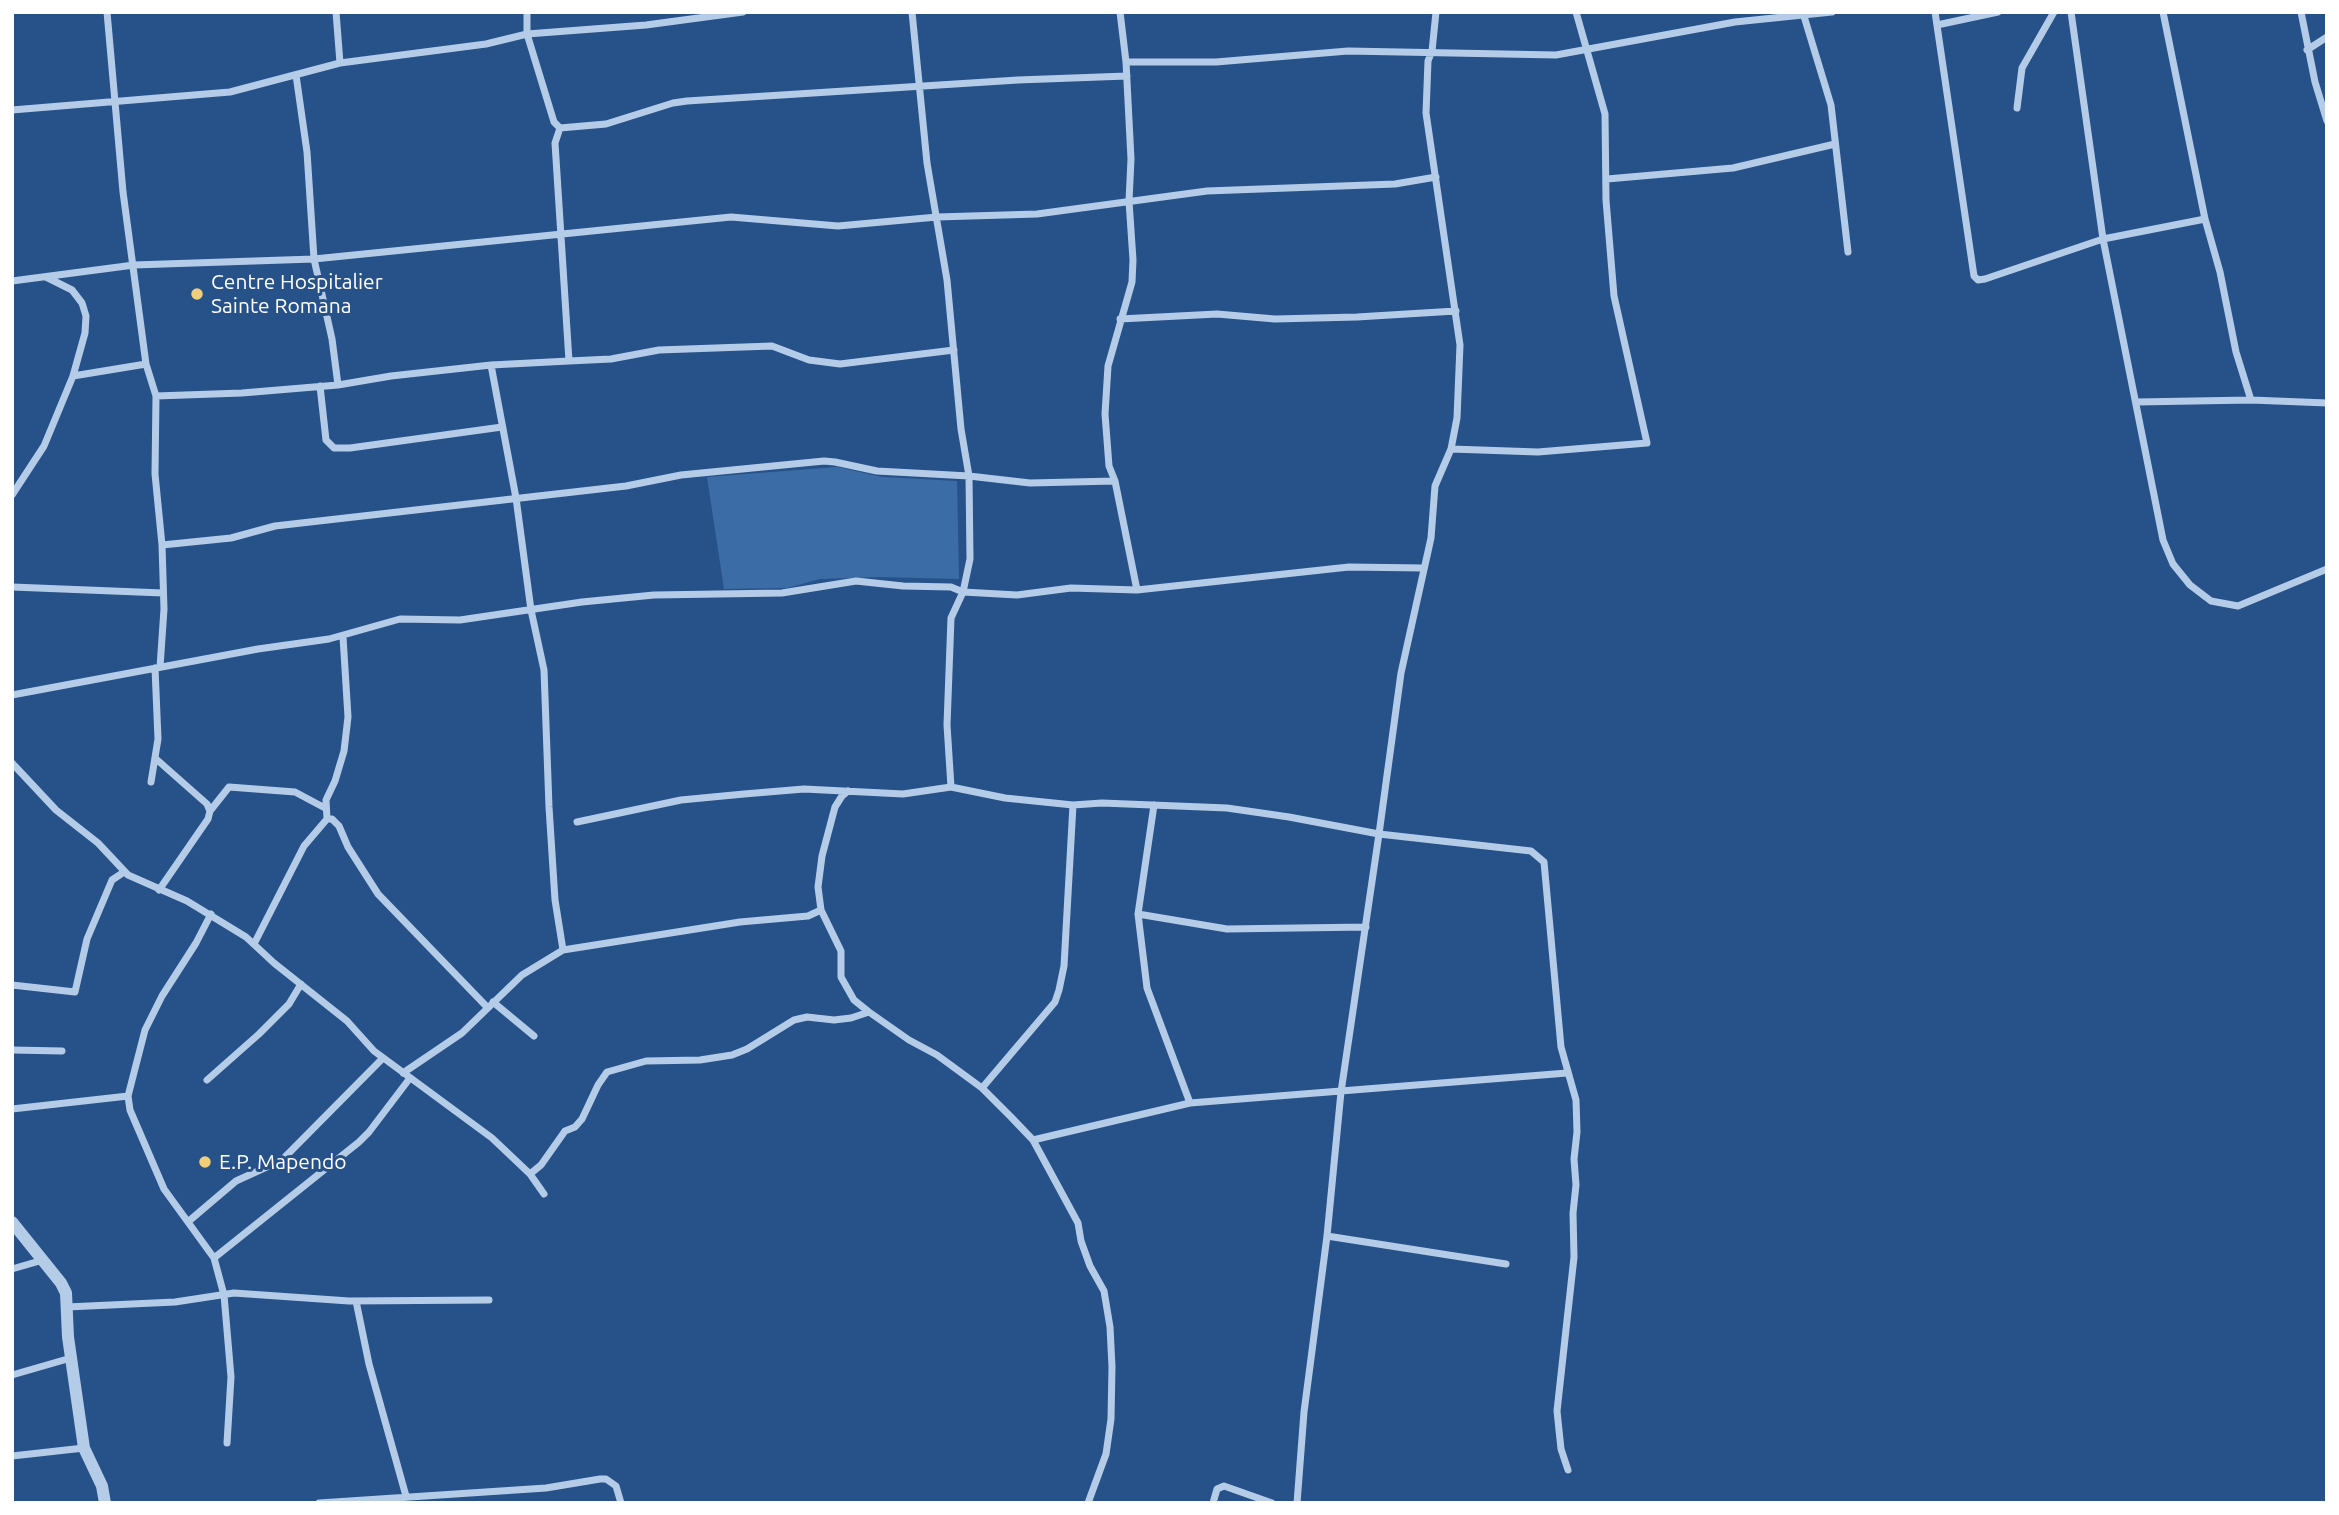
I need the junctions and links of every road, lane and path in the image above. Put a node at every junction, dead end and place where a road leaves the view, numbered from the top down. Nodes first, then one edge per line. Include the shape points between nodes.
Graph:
1 (107, 12) edge
2 (335, 12) edge
3 (527, 12) edge
4 (743, 12) edge
5 (912, 12) edge
6 (1120, 12) edge
7 (1436, 12) edge
8 (1576, 12) edge
9 (1832, 12) edge
10 (1935, 12) edge
11 (1998, 12) edge
12 (2054, 12) edge
13 (2071, 12) edge
14 (2163, 12) edge
15 (2301, 12) edge
16 (729, 13) edge
17 (1804, 13) edge
18 (1937, 25) junction
19 (527, 34) junction
20 (2327, 37) edge
21 (1585, 50) junction
22 (2307, 50) junction
23 (1432, 51) junction
24 (1126, 62) junction
25 (340, 63) junction
26 (296, 75) junction
27 (1127, 76) junction
28 (919, 86) junction
29 (114, 100) junction
30 (2017, 108) dead end
31 (12, 110) edge
32 (2327, 121) edge
33 (560, 128) junction
34 (1835, 144) junction
35 (1436, 177) junction
36 (1607, 179) junction
37 (1129, 201) junction
38 (937, 217) junction
39 (2205, 219) junction
40 (560, 236) junction
41 (2103, 239) junction
42 (1848, 253) dead end
43 (314, 259) junction
44 (134, 265) junction
45 (45, 277) junction
46 (12, 281) edge
47 (1456, 312) junction
48 (1120, 319) junction
49 (954, 350) junction
50 (569, 361) junction
51 (146, 364) junction
52 (491, 365) junction
53 (73, 376) junction
54 (338, 385) junction
55 (320, 386) junction
56 (156, 397) junction
57 (2251, 400) junction
58 (2137, 402) junction
59 (2327, 403) edge
60 (502, 426) junction
61 (1451, 449) junction
62 (969, 476) junction
63 (1115, 481) junction
64 (12, 495) edge
65 (516, 498) junction
66 (162, 545) junction
67 (1423, 568) junction
68 (2327, 569) edge
69 (12, 587) edge
70 (1137, 590) junction
71 (963, 592) junction
72 (163, 593) junction
73 (531, 610) junction
74 (343, 637) junction
75 (158, 668) junction
76 (12, 695) edge
77 (155, 758) junction
78 (12, 763) edge
79 (151, 782) dead end
80 (951, 787) junction
81 (848, 791) junction
82 (1154, 805) junction
83 (1073, 806) junction
84 (325, 808) junction
85 (210, 811) junction
86 (327, 819) junction
87 (577, 822) dead end
88 (1379, 835) junction
89 (124, 872) junction
90 (159, 890) junction
91 (821, 910) junction
92 (211, 914) junction
93 (1138, 914) junction
94 (1366, 927) junction
95 (254, 944) junction
96 (563, 950) junction
97 (301, 984) junction
98 (12, 985) edge
99 (490, 1005) junction
100 (869, 1012) junction
101 (534, 1036) dead end
102 (12, 1050) edge
103 (62, 1051) dead end
104 (383, 1058) junction
105 (1567, 1073) junction
106 (406, 1075) junction
107 (207, 1080) dead end
108 (982, 1088) junction
109 (1341, 1093) junction
110 (128, 1096) junction
111 (1190, 1103) junction
112 (12, 1109) edge
113 (1033, 1140) junction
114 (530, 1174) junction
115 (544, 1194) dead end
116 (190, 1221) junction
117 (12, 1222) edge
118 (1326, 1236) junction
119 (214, 1258) junction
120 (43, 1260) junction
121 (1506, 1265) dead end
122 (12, 1269) edge
123 (224, 1295) junction
124 (489, 1300) dead end
125 (356, 1301) junction
126 (67, 1307) junction
127 (71, 1359) junction
128 (12, 1375) edge
129 (227, 1443) dead end
130 (84, 1448) junction
131 (12, 1456) edge
132 (1568, 1470) dead end
133 (406, 1496) junction
134 (105, 1503) edge
135 (319, 1503) edge
136 (621, 1503) edge
137 (1088, 1503) edge
138 (1213, 1503) edge
139 (1272, 1503) edge
140 (1297, 1503) edge

1 - 29 street
2 - 25 street
3 - 19 street
4 - 16 street
5 - 28 street
6 - 24 street
7 - 23 street
8 - 21 street
9 - 17 street
10 - 18 street
11 - 18 street
12 - 30 street via 2022,68
13 - 41 street
14 - 39 street
15 - 22 street
16 - 19 street
17 - 21 street via 1679,30
17 - 34 street via 1831,105
18 - 41 street via 1973,276 1985,279
19 - 25 street via 486,44
19 - 33 street via 554,122
20 - 22 street
21 - 23 street via 1556,55
21 - 36 street via 1605,114
22 - 32 street
23 - 24 street
23 - 35 street via 1426,113
24 - 27 street
25 - 26 street
26 - 29 street via 230,92
26 - 43 street
27 - 28 street
27 - 37 street
28 - 33 street via 687,101 606,124
28 - 38 street via 926,163
29 - 31 street
29 - 44 street
33 - 40 street via 555,143
34 - 36 street via 1733,168
34 - 42 street
35 - 37 street via 1395,184 1207,191
35 - 47 street
36 - 61 street via 1614,296 1647,443 1538,452
37 - 38 street via 1037,214
37 - 48 street via 1132,282
38 - 40 street via 838,226 731,217
38 - 49 street
39 - 41 street
39 - 57 street
40 - 43 street
40 - 50 street
41 - 58 street
43 - 44 street
43 - 54 street
44 - 45 street
44 - 51 street
45 - 46 street
45 - 53 street via 72,290 86,316
47 - 48 street via 1289,319 1217,314
47 - 61 street via 1460,345
48 - 63 street via 1108,366 1105,414 1109,466
49 - 50 street via 840,364 809,360 772,346 659,350
49 - 62 street
50 - 52 street
51 - 53 street
51 - 56 street
52 - 54 street
52 - 60 street
53 - 64 street via 44,446
54 - 55 street
55 - 56 street
55 - 60 street via 326,440 334,448
56 - 66 street via 155,474
57 - 58 street
57 - 59 street
58 - 68 street via 2163,540 2173,564 2190,585 2211,601 2238,606
60 - 65 street
61 - 67 street via 1434,486 1431,538
62 - 63 street via 1030,483
62 - 65 street via 877,471 824,461
62 - 71 street via 970,559
63 - 70 street
65 - 66 street via 275,526 231,538
65 - 73 street
66 - 72 street
67 - 70 street via 1349,567
67 - 88 street via 1401,673
69 - 72 street
70 - 71 street via 1070,588 1017,595
71 - 73 street via 951,587 856,581 782,593 654,595
71 - 80 street via 951,618 947,725
72 - 75 street
73 - 74 street via 460,620 400,619
73 - 96 street via 544,670 555,900
74 - 75 street
74 - 84 street via 348,717 344,751
75 - 76 street
75 - 77 street
77 - 79 street
77 - 85 street
78 - 89 street via 55,810 97,843
80 - 81 street via 903,794
80 - 83 street
81 - 87 street via 804,789 681,800
81 - 91 street via 835,807 825,843 818,887
82 - 83 street
82 - 88 street via 1240,810
82 - 93 street
83 - 108 street via 1059,990 1055,1002
84 - 85 street via 295,792 229,787
84 - 86 street
85 - 90 street
86 - 95 street via 304,846
86 - 99 street via 340,826 378,894
88 - 94 street
88 - 105 street via 1531,851 1544,862
89 - 90 street
89 - 98 street via 112,880 97,915 75,992
90 - 92 street
91 - 96 street via 807,916
91 - 100 street via 841,951 841,977 847,990
92 - 95 street
92 - 110 street via 145,1030
93 - 94 street via 1227,929
93 - 111 street via 1147,988
94 - 109 street
95 - 97 street
96 - 99 street via 522,975
97 - 104 street
97 - 107 street via 289,1004
99 - 101 street
99 - 106 street
100 - 108 street
100 - 114 street via 834,1020 794,1020 732,1055 646,1060 607,1072 582,1119 565,1131
102 - 103 street
104 - 106 street
104 - 116 street via 282,1160 236,1181
105 - 109 street
105 - 132 street via 1577,1111 1574,1257 1557,1411
106 - 114 street via 475,1124
106 - 119 street via 359,1142
108 - 113 street
109 - 111 street
109 - 118 street
110 - 112 street
110 - 116 street via 164,1189
111 - 113 street
113 - 137 street via 1078,1223 1090,1266 1104,1291 1110,1327 1111,1419 1106,1454
114 - 115 street
116 - 119 street
117 - 120 street
118 - 121 street
118 - 140 street
119 - 123 street
120 - 122 street
120 - 126 street via 61,1283
123 - 125 street
123 - 126 street
123 - 129 street via 231,1377
124 - 125 street
125 - 133 street
126 - 127 street
127 - 128 street
127 - 130 street
130 - 131 street
130 - 134 street
133 - 135 street
133 - 136 street via 546,1488 606,1479 616,1486
138 - 139 street via 1217,1489 1224,1486

